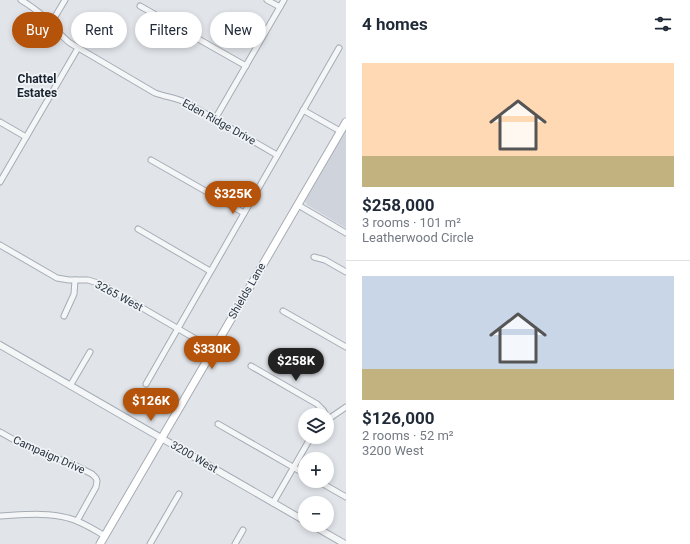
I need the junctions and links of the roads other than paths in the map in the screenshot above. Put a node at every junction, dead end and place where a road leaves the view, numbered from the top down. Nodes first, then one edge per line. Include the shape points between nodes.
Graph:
1 (21, 0) edge
2 (65, 0) edge
3 (267, 0) edge
4 (284, 0) edge
5 (140, 6) dead end
6 (280, 7) junction
7 (38, 12) edge
8 (58, 12) edge
9 (78, 48) joint
10 (339, 48) dead end
11 (246, 66) junction
12 (303, 110) junction
13 (215, 119) junction
14 (0, 122) edge
15 (346, 122) edge
16 (340, 132) junction
17 (26, 137) junction
18 (277, 155) junction
19 (151, 160) dead end
20 (0, 182) edge
21 (298, 205) junction
22 (244, 213) junction
23 (138, 230) dead end
24 (346, 233) edge
25 (0, 245) edge
26 (314, 257) dead end
27 (210, 271) junction
28 (346, 272) edge
29 (75, 280) junction
30 (283, 311) dead end
31 (64, 316) dead end
32 (178, 328) junction
33 (0, 345) edge
34 (346, 347) edge
35 (213, 349) junction
36 (90, 352) dead end
37 (251, 366) dead end
38 (146, 384) dead end
39 (70, 386) junction
40 (346, 407) edge
41 (321, 408) edge
42 (334, 413) edge
43 (218, 424) dead end
44 (0, 432) edge
45 (161, 438) junction
46 (307, 444) edge
47 (294, 467) junction
48 (298, 470) edge
49 (330, 488) edge
50 (179, 494) dead end
51 (346, 497) edge
52 (273, 503) junction
53 (0, 516) edge
54 (298, 517) edge
55 (77, 521) junction
56 (243, 530) dead end
57 (324, 532) edge
58 (105, 536) junction
59 (100, 544) edge
60 (150, 544) edge
61 (235, 544) edge
62 (345, 544) edge

1 - 7 street, Eden Ridge Drive
2 - 8 street
3 - 6 street
4 - 6 street
5 - 11 street
6 - 11 street
9 - 13 street, Eden Ridge Drive via 156,92 182,101
9 - 17 street
10 - 12 street
11 - 13 street
12 - 16 street
12 - 18 street
13 - 18 street, Eden Ridge Drive
14 - 17 street
15 - 16 main road, Shields Lane
16 - 21 main road, Shields Lane
17 - 20 street
18 - 22 street
19 - 22 street
21 - 24 street
21 - 35 main road, Shields Lane
22 - 27 street
23 - 27 street
25 - 29 street, 3265 West via 57,278
26 - 28 street
27 - 32 street
29 - 31 street via 74,294
29 - 32 street, 3265 West via 101,284
30 - 34 street
32 - 35 street, 3265 West
32 - 38 street
33 - 39 street, 3200 West
35 - 45 main road, Shields Lane
36 - 39 street
37 - 41 street
39 - 45 street, 3200 West
40 - 42 street
43 - 47 street
44 - 55 street, Campaign Drive via 25,446 80,467 96,478 96,487
45 - 52 street, 3200 West
45 - 58 main road, Shields Lane
46 - 47 street
47 - 48 street
47 - 52 street
49 - 51 street
50 - 60 street
52 - 54 street, 3200 West
53 - 55 street via 53,515
55 - 58 street
56 - 61 street
57 - 62 street
58 - 59 main road, Shields Lane

